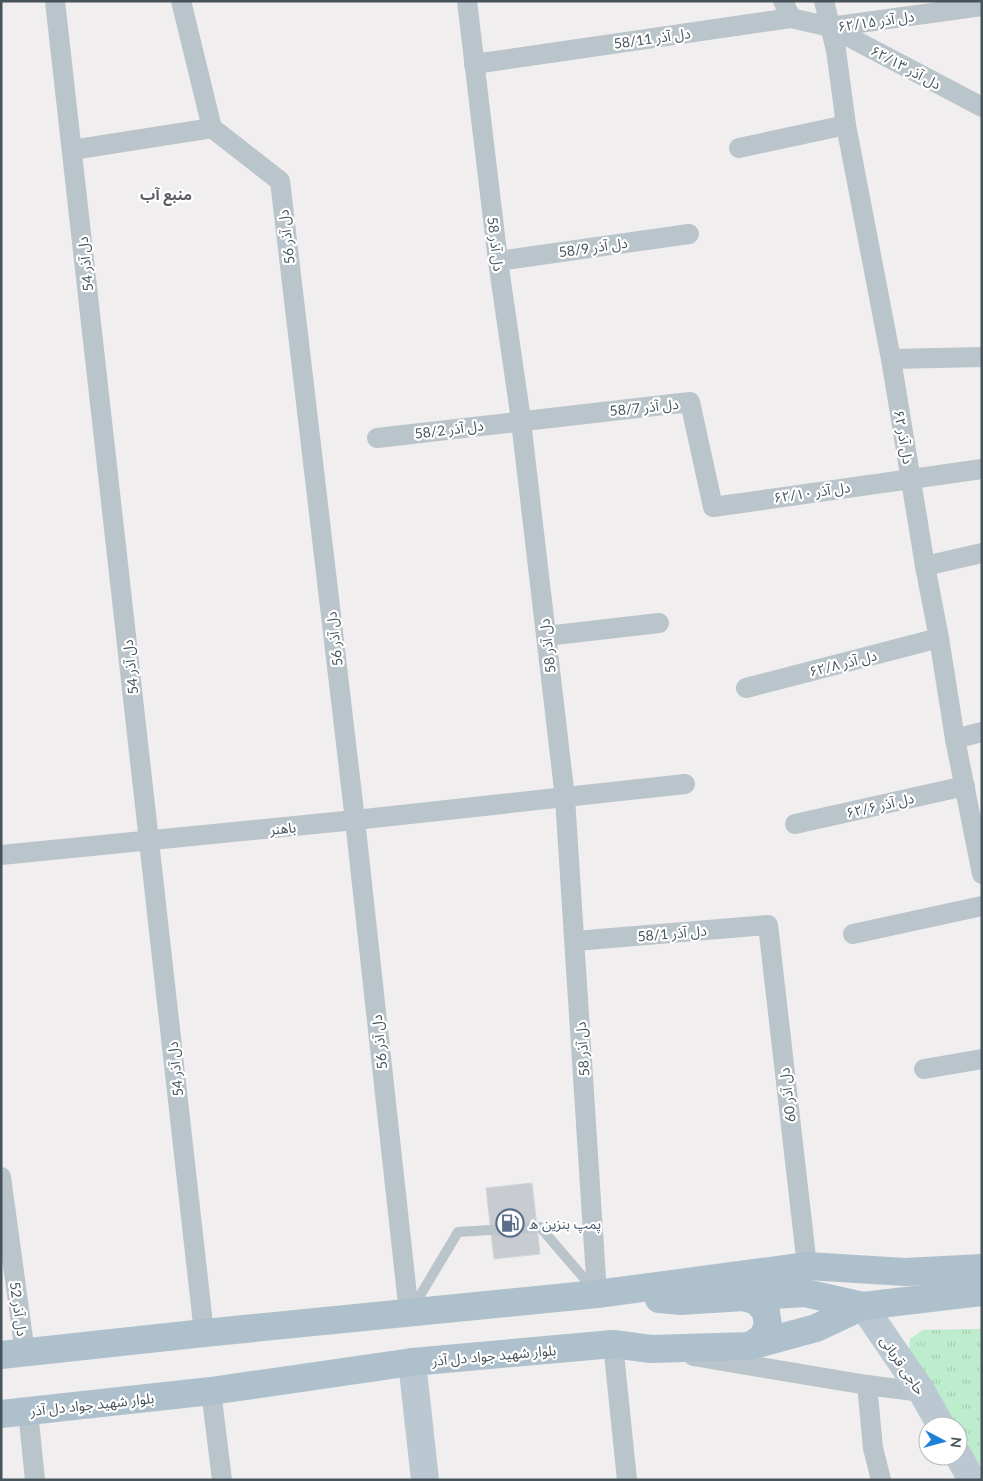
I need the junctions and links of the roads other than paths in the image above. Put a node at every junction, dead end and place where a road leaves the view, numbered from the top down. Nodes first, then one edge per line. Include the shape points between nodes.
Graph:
1 (55, 1) edge
2 (181, 1) edge
3 (466, 1) edge
4 (824, 1) edge
5 (982, 6) edge
6 (787, 9) edge
7 (830, 27) junction
8 (474, 64) junction
9 (982, 107) edge
10 (846, 126) junction
11 (212, 128) junction
12 (739, 148) dead end
13 (72, 150) junction
14 (689, 234) dead end
15 (498, 260) junction
16 (982, 357) edge
17 (891, 359) junction
18 (521, 421) junction
19 (377, 438) dead end
20 (982, 469) edge
21 (911, 478) junction
22 (713, 507) joint
23 (982, 554) edge
24 (925, 566) junction
25 (659, 623) dead end
26 (546, 636) junction
27 (940, 638) junction
28 (746, 688) dead end
29 (982, 732) edge
30 (955, 739) junction
31 (685, 784) dead end
32 (965, 786) junction
33 (565, 798) junction
34 (355, 820) junction
35 (795, 824) dead end
36 (150, 841) junction
37 (1, 855) edge
38 (982, 874) edge
39 (982, 906) edge
40 (768, 925) joint
41 (853, 934) dead end
42 (575, 941) junction
43 (982, 1058) edge
44 (924, 1069) dead end
45 (1, 1177) edge
46 (807, 1266) junction
47 (982, 1268) edge
48 (982, 1292) edge
49 (597, 1294) junction
50 (744, 1297) junction
51 (863, 1306) junction
52 (409, 1313) junction
53 (204, 1332) junction
54 (612, 1344) junction
55 (750, 1346) junction
56 (652, 1349) junction
57 (13, 1354) edge
58 (412, 1362) junction
59 (867, 1385) junction
60 (211, 1391) junction
61 (922, 1392) junction
62 (28, 1411) junction
63 (1, 1414) edge
64 (935, 1416) edge
65 (964, 1466) edge
66 (35, 1480) edge
67 (222, 1480) edge
68 (425, 1480) edge
69 (627, 1480) edge
70 (881, 1480) edge
71 (972, 1480) edge

1 - 13 street, دل آذر 54
2 - 11 street
3 - 8 street, دل آذر 58
4 - 7 street, دل آذر ۶۲
5 - 7 street, دل آذر ۶۲/۱۵
6 - 7 street, دل آذر 58/11
6 - 8 street, دل آذر 58/11
7 - 9 street, دل آذر ۶۲/۱۳
7 - 10 street, دل آذر ۶۲
8 - 15 street, دل آذر 58
10 - 12 street
10 - 17 street, دل آذر ۶۲
11 - 13 street
11 - 34 street, دل آذر 56 via 280,181
13 - 36 street, دل آذر 54
14 - 15 street, دل آذر 58/9
15 - 18 street, دل آذر 58
16 - 17 street
17 - 21 street, دل آذر ۶۲
18 - 19 street, دل آذر 58/2
18 - 22 street, دل آذر 58/7 via 690,402
18 - 26 street, دل آذر 58
20 - 21 street, دل آذر ۶۲/۱۰
21 - 22 street, دل آذر ۶۲/۱۰
21 - 24 street, دل آذر ۶۲
23 - 24 street
24 - 27 street, دل آذر ۶۲
25 - 26 street
26 - 33 street, دل آذر 58
27 - 28 street, دل آذر ۶۲/۸
27 - 30 street, دل آذر ۶۲
29 - 30 street
30 - 32 street, دل آذر ۶۲
31 - 33 street, باهنر
32 - 35 street, دل آذر ۶۲/۶
32 - 38 street, دل آذر ۶۲
33 - 34 street, باهنر
33 - 42 street, دل آذر 58
34 - 36 street, باهنر
34 - 52 street, دل آذر 56
36 - 37 street, باهنر
36 - 53 street, دل آذر 54
39 - 41 street
40 - 42 street, دل آذر 58/1
40 - 46 street, دل آذر 60
42 - 49 street, دل آذر 58
43 - 44 street
45 - 57 street, دل آذر 52
46 - 47 main road via 905,1272
46 - 49 main road
48 - 51 main road, بلوار شهید جواد دل آذر
49 - 50 main road via 681,1301
49 - 52 main road
49 - 52 lane via 540,1228 458,1232
50 - 51 main road via 805,1294
50 - 55 main road via 757,1301 766,1312 768,1326 762,1338
51 - 55 main road, بلوار شهید جواد دل آذر via 816,1328
51 - 61 main road, حاجی قربانی
52 - 53 main road
53 - 57 main road
54 - 56 main road, بلوار شهید جواد دل آذر
54 - 58 main road, بلوار شهید جواد دل آذر
54 - 69 street
55 - 56 main road, بلوار شهید جواد دل آذر
56 - 59 street
58 - 60 main road, بلوار شهید جواد دل آذر
58 - 68 main road
59 - 61 street
59 - 70 street via 873,1448
60 - 62 main road, بلوار شهید جواد دل آذر
60 - 67 street
61 - 64 main road, حاجی قربانی
62 - 63 main road, بلوار شهید جواد دل آذر
62 - 66 street
65 - 71 main road

